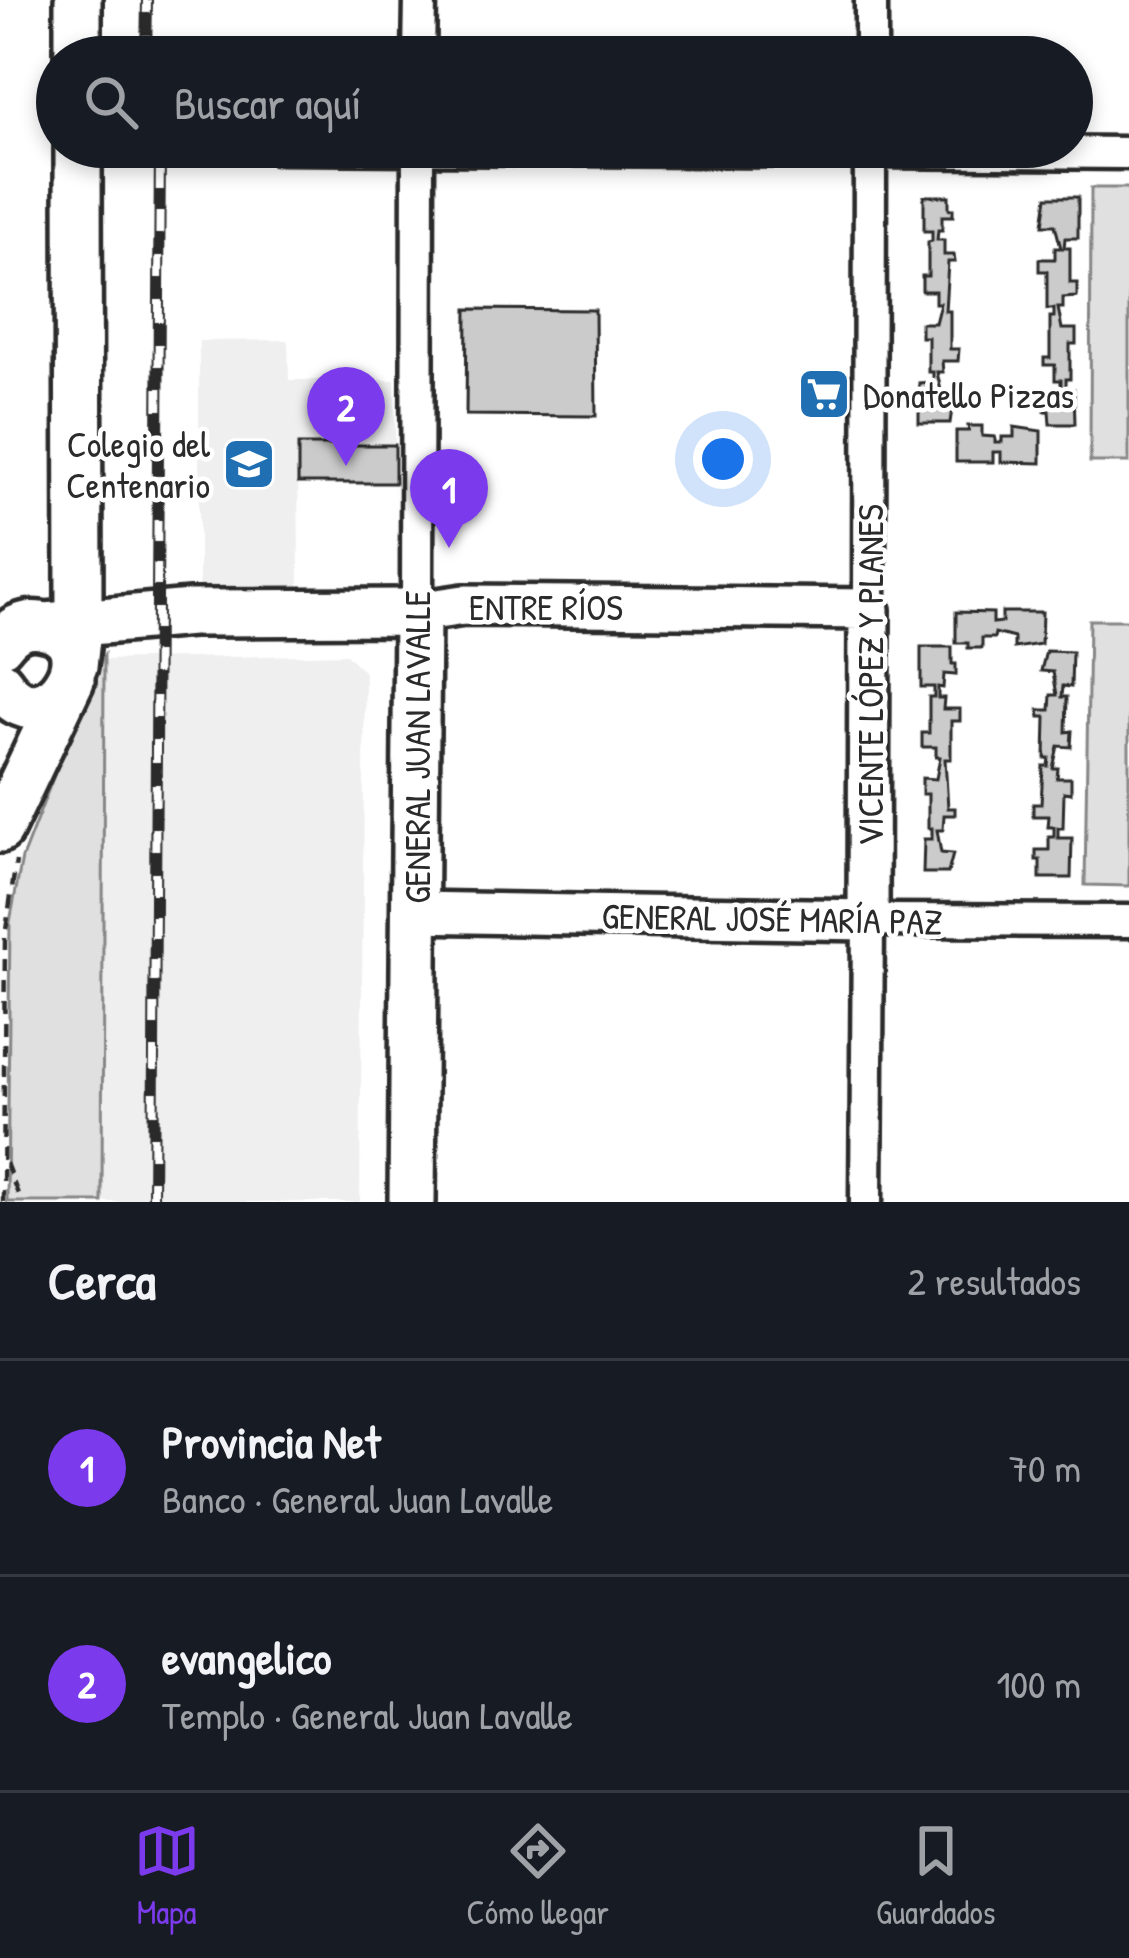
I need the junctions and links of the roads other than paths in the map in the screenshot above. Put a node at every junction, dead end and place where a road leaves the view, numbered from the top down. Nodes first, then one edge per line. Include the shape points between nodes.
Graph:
1 (78, 0) edge
2 (420, 0) edge
3 (871, 0) edge
4 (78, 36) edge
5 (419, 36) edge
6 (871, 36) edge
7 (1093, 153) edge
8 (1129, 153) edge
9 (76, 168) edge
10 (418, 168) edge
11 (870, 168) edge
12 (869, 609) junction
13 (417, 612) junction
14 (31, 628) edge
15 (73, 672) junction
16 (0, 684) edge
17 (9, 840) edge
18 (415, 912) junction
19 (868, 920) junction
20 (1129, 921) edge
21 (412, 1202) edge
22 (866, 1202) edge

1 - 4 main road
2 - 5 street
3 - 6 street
7 - 8 street
9 - 14 main road
10 - 13 street, GENERAL JUAN LAVALLE
11 - 12 street, VICENTE LÓPEZ Y PLANES
12 - 13 street, ENTRE RÍOS via 464,604
12 - 19 street, VICENTE LÓPEZ Y PLANES
13 - 14 main road, ENTRE RÍOS via 191,614
13 - 18 main road, GENERAL JUAN LAVALLE
14 - 15 main road
15 - 16 main road via 42,704 16,700
15 - 17 main road
18 - 19 street, GENERAL JOSÉ MARÍA PAZ
18 - 21 main road, GENERAL JUAN LAVALLE
19 - 20 street, GENERAL JOSÉ MARÍA PAZ
19 - 22 street, VICENTE LÓPEZ Y PLANES

